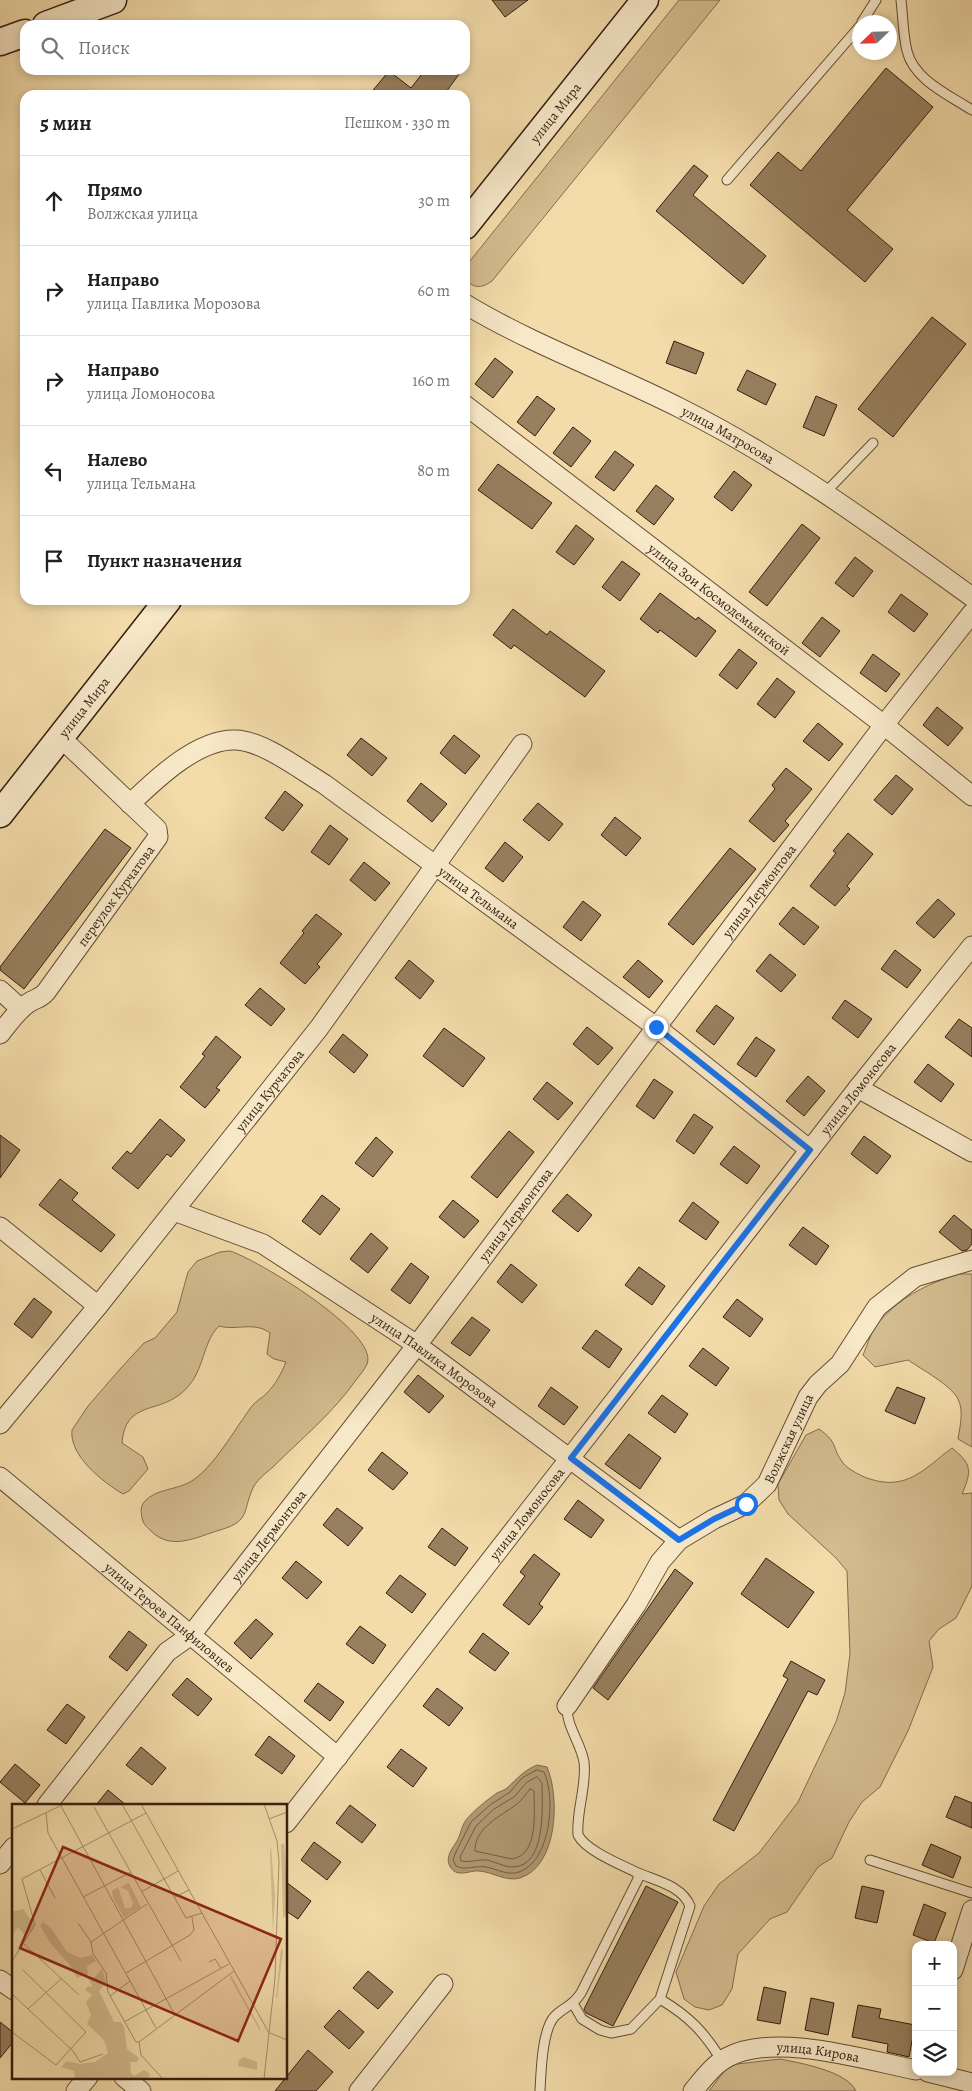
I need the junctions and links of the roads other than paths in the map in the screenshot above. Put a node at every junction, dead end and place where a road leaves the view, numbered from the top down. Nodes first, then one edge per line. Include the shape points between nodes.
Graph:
1 (113, 0) edge
2 (645, 0) edge
3 (876, 0) edge
4 (902, 0) edge
5 (867, 15) edge
6 (59, 20) edge
7 (852, 34) edge
8 (20, 35) edge
9 (0, 42) edge
10 (972, 110) edge
11 (727, 180) dead end
12 (470, 220) edge
13 (470, 307) edge
14 (470, 409) edge
15 (873, 443) dead end
16 (826, 492) junction
17 (972, 597) edge
18 (164, 605) edge
19 (972, 613) edge
20 (884, 725) junction
21 (60, 738) junction
22 (522, 744) dead end
23 (972, 796) edge
24 (130, 804) junction
25 (0, 814) edge
26 (436, 864) junction
27 (972, 946) edge
28 (0, 990) edge
29 (21, 1009) junction
30 (656, 1027) junction
31 (0, 1034) edge
32 (858, 1088) junction
33 (810, 1150) junction
34 (972, 1152) edge
35 (174, 1211) junction
36 (0, 1227) edge
37 (972, 1260) edge
38 (98, 1306) junction
39 (418, 1345) junction
40 (0, 1424) edge
41 (571, 1458) junction
42 (0, 1477) edge
43 (679, 1540) junction
44 (191, 1635) junction
45 (567, 1706) joint
46 (338, 1758) junction
47 (48, 1804) edge
48 (288, 1820) edge
49 (12, 1849) edge
50 (870, 1860) dead end
51 (0, 1864) edge
52 (638, 1873) junction
53 (972, 1892) edge
54 (972, 1910) edge
55 (957, 1957) edge
56 (0, 1980) edge
57 (443, 1984) dead end
58 (12, 1989) edge
59 (660, 1999) junction
60 (574, 2005) junction
61 (722, 2061) junction
62 (912, 2069) edge
63 (944, 2076) edge
64 (125, 2078) edge
65 (972, 2083) edge
66 (141, 2091) edge
67 (359, 2091) edge
68 (540, 2091) edge
69 (693, 2091) edge

1 - 6 main road
2 - 12 main road, улица Мира
3 - 5 lane
4 - 10 lane via 907,52 913,64 926,80
7 - 11 lane
8 - 9 main road
13 - 16 street, улица Матросова via 519,334 680,408
14 - 20 street, улица Зои Космодемьянской
15 - 16 lane
16 - 17 street, улица Матросова
18 - 21 main road, улица Мира
19 - 20 street, улица Лермонтова
20 - 23 street, улица Зои Космодемьянской
20 - 30 street, улица Лермонтова
21 - 24 street, переулок Курчатова
21 - 25 main road, улица Мира
22 - 26 street, улица Курчатова
24 - 26 street, улица Тельмана via 187,757 223,740 237,740 281,758 324,784
24 - 29 street, переулок Курчатова via 157,829 158,837 46,992
26 - 30 street, улица Тельмана
26 - 35 street, улица Курчатова via 319,1028
27 - 32 street, улица Ломоносова
28 - 29 street
29 - 31 street, переулок Курчатова
30 - 33 street, улица Тельмана
30 - 39 street, улица Лермонтова
32 - 33 street, улица Ломоносова
32 - 34 street
33 - 41 street, улица Ломоносова
35 - 38 street, улица Курчатова
35 - 39 street, улица Павлика Морозова via 263,1244
36 - 38 street
37 - 43 street, Волжская улица via 915,1277 877,1307 840,1364 808,1397 767,1484 746,1504
38 - 40 street, улица Курчатова
39 - 41 street, улица Павлика Морозова
39 - 44 street, улица Лермонтова
41 - 43 street, улица Павлика Морозова
41 - 46 street, улица Ломоносова
42 - 44 street, улица Героев Панфиловцев
43 - 45 street, Волжская улица via 660,1562 636,1605
44 - 46 street, улица Героев Панфиловцев
44 - 47 street, улица Лермонтова via 167,1652
45 - 52 lane via 584,1760 578,1835 590,1848
46 - 48 street, улица Ломоносова
49 - 51 street
50 - 53 lane
52 - 59 lane via 677,1890 686,1896 690,1906
52 - 60 lane via 631,1895
54 - 55 street
56 - 58 street
57 - 67 street
59 - 60 lane via 630,2029 611,2033 582,2019
59 - 61 lane via 696,2024
60 - 68 lane via 553,2017 547,2030
61 - 62 street, улица Кирова via 751,2049 804,2048
61 - 69 street
63 - 65 street
64 - 66 street

